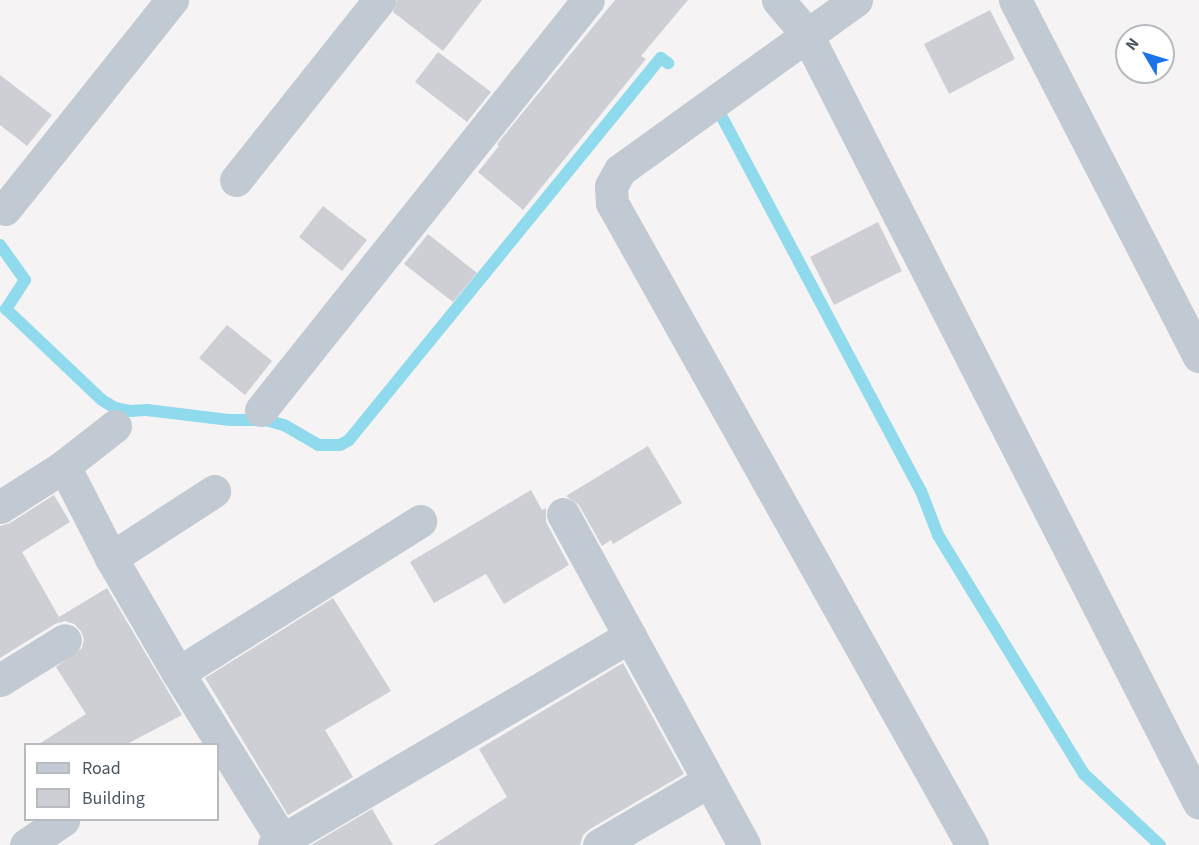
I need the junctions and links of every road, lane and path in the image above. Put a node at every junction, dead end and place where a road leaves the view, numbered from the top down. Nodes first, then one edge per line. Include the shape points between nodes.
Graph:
1 (172, 0) edge
2 (379, 0) edge
3 (588, 0) edge
4 (778, 0) edge
5 (856, 0) edge
6 (1015, 0) edge
7 (806, 33) junction
8 (236, 180) dead end
9 (5, 209) dead end
10 (1199, 356) edge
11 (261, 410) dead end
12 (115, 426) dead end
13 (64, 466) junction
14 (214, 491) dead end
15 (0, 507) edge
16 (563, 514) dead end
17 (420, 521) dead end
18 (111, 558) junction
19 (630, 636) junction
20 (65, 640) dead end
21 (178, 673) junction
22 (0, 680) edge
23 (709, 781) junction
24 (1199, 803) edge
25 (60, 821) edge
26 (278, 843) edge
27 (26, 845) edge
28 (599, 845) edge
29 (744, 845) edge
30 (972, 845) edge

1 - 9 street
2 - 8 street
3 - 11 street
4 - 7 street
5 - 7 street
6 - 10 street
7 - 24 street
7 - 30 street via 620,170 611,186 612,203
12 - 13 street
13 - 15 street
13 - 18 street
14 - 18 street
16 - 19 street
17 - 21 street
18 - 21 street
19 - 23 street
19 - 26 street
20 - 22 street
21 - 26 street
23 - 28 street
23 - 29 street
25 - 27 street

